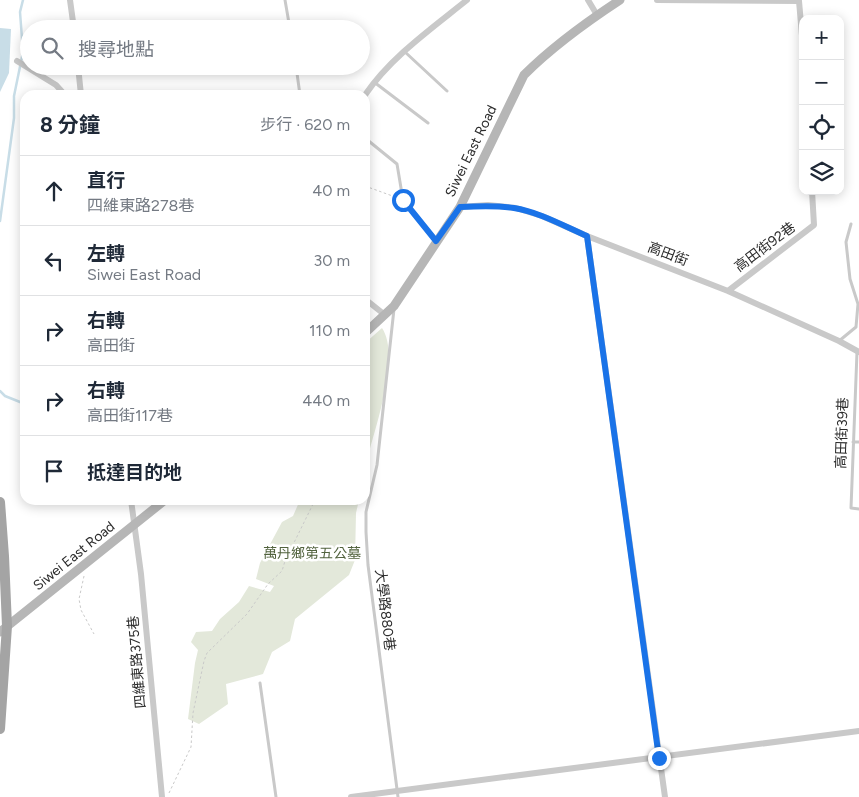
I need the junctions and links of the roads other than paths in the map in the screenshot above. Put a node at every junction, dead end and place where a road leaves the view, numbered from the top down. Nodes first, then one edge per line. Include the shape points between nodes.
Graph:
1 (70, 0) edge
2 (285, 0) edge
3 (467, 0) edge
4 (588, 0) edge
5 (620, 0) edge
6 (657, 0) edge
7 (799, 1) edge
8 (597, 15) junction
9 (800, 15) edge
10 (73, 20) edge
11 (288, 20) edge
12 (404, 52) junction
13 (16, 61) dead end
14 (20, 63) edge
15 (39, 75) edge
16 (79, 75) edge
17 (297, 75) edge
18 (374, 82) junction
19 (60, 90) edge
20 (80, 90) edge
21 (299, 90) edge
22 (368, 90) edge
23 (447, 91) dead end
24 (428, 123) dead end
25 (370, 142) edge
26 (812, 195) edge
27 (460, 207) junction
28 (851, 224) dead end
29 (587, 236) junction
30 (436, 241) junction
31 (728, 291) junction
32 (370, 303) edge
33 (394, 306) junction
34 (385, 315) junction
35 (370, 328) edge
36 (839, 341) junction
37 (858, 352) edge
38 (854, 442) junction
39 (859, 442) edge
40 (370, 495) edge
41 (0, 502) edge
42 (132, 505) edge
43 (159, 505) edge
44 (368, 505) edge
45 (859, 509) edge
46 (135, 524) junction
47 (4, 629) edge
48 (260, 683) dead end
49 (0, 729) edge
50 (859, 731) edge
51 (659, 758) junction
52 (398, 794) edge
53 (163, 797) edge
54 (276, 797) edge
55 (351, 797) edge
56 (664, 797) edge

1 - 10 street
2 - 11 lane
3 - 12 street
4 - 8 street
5 - 8 street, Siwei East Road
6 - 7 street
7 - 9 street
8 - 27 street, Siwei East Road via 524,75
12 - 18 street
12 - 23 lane
13 - 14 street
15 - 19 street
16 - 20 street
17 - 21 lane
18 - 22 street
18 - 24 lane
25 - 30 lane via 397,164 403,200
26 - 31 street, 高田街92巷 via 814,225
27 - 29 street, 高田街 via 516,208
27 - 30 street, Siwei East Road
28 - 36 lane via 846,242 850,279 858,304 856,327
29 - 31 street, 高田街
29 - 51 street
30 - 33 street, Siwei East Road
31 - 36 street, 高田街
32 - 34 street
33 - 34 street, Siwei East Road
33 - 40 lane, 大學路880巷 via 377,465
34 - 35 street, Siwei East Road
36 - 37 street, 高田街
37 - 38 lane, 高田街39巷
38 - 39 lane
38 - 45 lane, 高田街39巷 via 851,508
41 - 47 main road
42 - 46 street, 四維東路375巷
43 - 46 street, Siwei East Road
44 - 52 lane, 大學路880巷 via 368,565
46 - 47 street, Siwei East Road
46 - 53 street, 四維東路375巷
47 - 49 main road
48 - 54 lane
50 - 51 street
51 - 52 street
51 - 56 street
52 - 55 street

